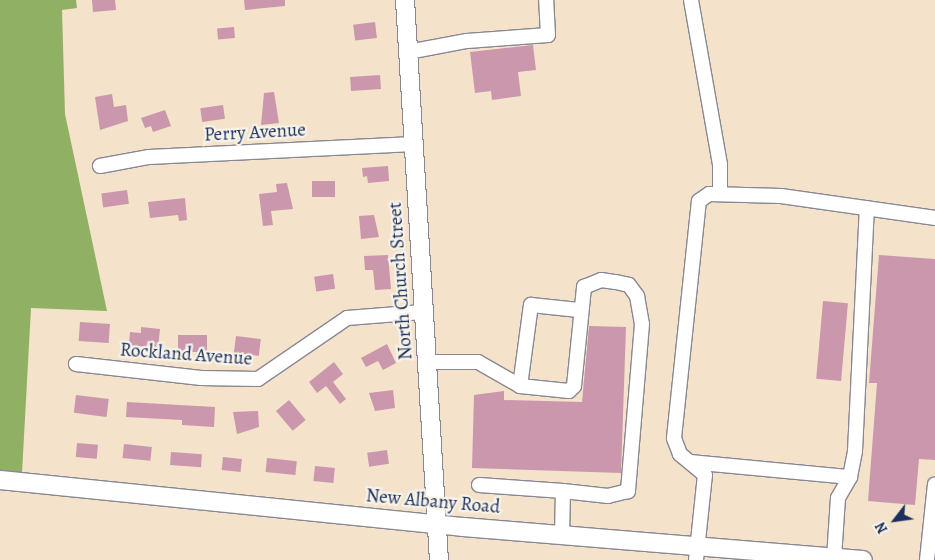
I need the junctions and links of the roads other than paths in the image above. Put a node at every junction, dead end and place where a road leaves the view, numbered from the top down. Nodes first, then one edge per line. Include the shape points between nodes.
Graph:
1 (405, 0) edge
2 (546, 0) edge
3 (691, 0) edge
4 (408, 52) junction
5 (414, 144) junction
6 (100, 166) dead end
7 (720, 194) junction
8 (867, 208) junction
9 (935, 218) edge
10 (579, 310) junction
11 (422, 312) junction
12 (428, 362) junction
13 (76, 364) dead end
14 (520, 386) junction
15 (690, 462) junction
16 (850, 477) junction
17 (0, 480) edge
18 (935, 484) edge
19 (479, 485) dead end
20 (563, 491) junction
21 (437, 524) junction
22 (562, 535) junction
23 (696, 552) edge
24 (839, 559) edge
25 (439, 560) edge
26 (863, 560) edge
27 (927, 560) edge

1 - 4 main road, North Church Street
2 - 4 street via 548,35 467,41
3 - 7 street via 720,164
4 - 5 main road, North Church Street
5 - 6 street, Perry Avenue via 149,157
5 - 11 main road, North Church Street
7 - 8 street
7 - 15 street via 699,201 696,212 674,438 680,454
8 - 9 street
8 - 16 street
10 - 14 street via 531,305
10 - 14 street via 574,386 569,391
10 - 20 street via 584,287 601,280 628,285 637,296 642,324 637,401 628,491 608,496
11 - 12 main road, North Church Street
11 - 13 street, Rockland Avenue via 347,318 258,379 201,378
12 - 14 street via 478,362
12 - 21 main road, North Church Street
15 - 16 street
15 - 23 street via 705,475
16 - 24 street via 838,498
17 - 21 main road, New Albany Road
18 - 27 street
19 - 20 street
20 - 22 street
21 - 22 main road, New Albany Road
21 - 25 main road, North Church Street
22 - 23 main road, New Albany Road
23 - 24 main road, New Albany Road
24 - 26 main road, New Albany Road

